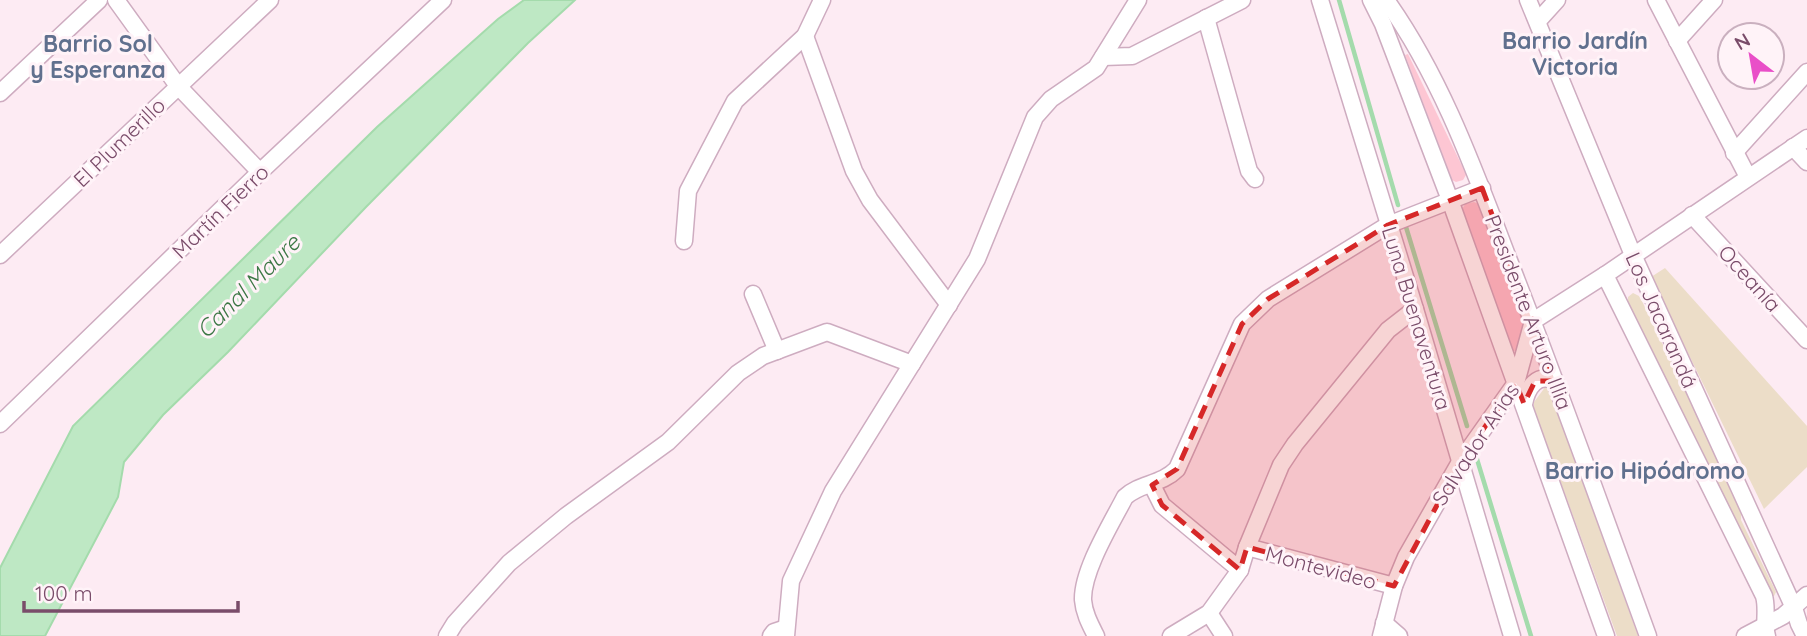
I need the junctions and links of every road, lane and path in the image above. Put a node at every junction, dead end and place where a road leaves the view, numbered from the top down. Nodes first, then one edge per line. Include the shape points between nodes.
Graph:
1 (99, 0) edge
2 (116, 0) edge
3 (270, 0) edge
4 (443, 0) edge
5 (822, 0) edge
6 (1138, 0) edge
7 (1242, 0) edge
8 (1320, 0) edge
9 (1371, 0) edge
10 (1386, 0) edge
11 (1528, 0) edge
12 (1557, 0) edge
13 (1656, 0) edge
14 (1714, 0) edge
15 (1206, 18) junction
16 (1538, 21) junction
17 (805, 36) junction
18 (1677, 41) junction
19 (1103, 57) junction
20 (1807, 72) edge
21 (178, 86) junction
22 (0, 93) edge
23 (1800, 143) edge
24 (1734, 153) junction
25 (1807, 162) edge
26 (260, 172) junction
27 (1748, 177) junction
28 (1255, 179) dead end
29 (1482, 188) junction
30 (1450, 200) junction
31 (1692, 215) junction
32 (1388, 225) junction
33 (684, 241) dead end
34 (1633, 255) junction
35 (0, 256) edge
36 (1605, 275) junction
37 (753, 294) dead end
38 (949, 305) junction
39 (1415, 309) junction
40 (1533, 321) junction
41 (1807, 340) edge
42 (777, 351) junction
43 (912, 364) junction
44 (1555, 381) junction
45 (1516, 383) junction
46 (1524, 404) junction
47 (0, 424) edge
48 (1460, 462) junction
49 (1152, 485) junction
50 (1247, 547) junction
51 (1240, 570) junction
52 (1394, 586) junction
53 (1807, 595) edge
54 (1794, 608) junction
55 (1209, 613) junction
56 (1383, 629) edge
57 (1766, 631) edge
58 (786, 632) edge
59 (447, 636) edge
60 (771, 636) edge
61 (1096, 636) edge
62 (1171, 636) edge
63 (1224, 636) edge
64 (1399, 636) edge
65 (1512, 636) edge
66 (1606, 636) edge
67 (1648, 636) edge
68 (1745, 636) edge
69 (1805, 636) edge

1 - 22 street
2 - 21 street
3 - 21 street, El Plumerillo
4 - 26 street, Martín Fierro
5 - 17 street
6 - 19 street
7 - 15 street
8 - 32 street, Luna Buenaventura
9 - 30 street, Presidente Arturo Illia
10 - 29 street, Presidente Arturo Illia via 1434,80
11 - 16 street, Los Jacarandá
12 - 16 street
13 - 18 street
14 - 18 street
15 - 19 street via 1132,56
15 - 28 street
16 - 34 street, Los Jacarandá
17 - 33 street via 735,101 688,191
17 - 38 street via 854,171 870,200
18 - 24 street
19 - 38 street via 1096,68 1051,99 1035,117 977,259
20 - 24 street
21 - 26 street
21 - 35 street, El Plumerillo
23 - 25 street
23 - 27 street
24 - 27 street
26 - 47 street, Martín Fierro
27 - 31 street
29 - 30 street
29 - 40 street, Presidente Arturo Illia
30 - 32 street
30 - 45 street, Presidente Arturo Illia
31 - 34 street
31 - 41 street, Oceanía
32 - 39 street, Luna Buenaventura
32 - 49 street via 1268,299 1242,324 1177,469
34 - 36 street
34 - 54 street, Los Jacarandá
36 - 40 street
36 - 57 street, Los Jacarandá via 1763,596
37 - 42 street
38 - 43 street
39 - 48 street, Luna Buenaventura
39 - 50 street via 1388,330 1295,444 1281,465
40 - 44 street, Presidente Arturo Illia
40 - 45 street, Salvador Arias
42 - 43 street via 827,332
42 - 59 street via 738,373 668,442 509,562
43 - 58 street via 833,491 791,581
44 - 46 street via 1544,378 1535,382 1528,388
44 - 67 street, Presidente Arturo Illia
45 - 46 street, Presidente Arturo Illia
45 - 48 street, Salvador Arias
46 - 66 street, Presidente Arturo Illia
48 - 52 street, Salvador Arias via 1405,557
48 - 65 street, Luna Buenaventura
49 - 51 street, Montevideo via 1162,505
49 - 61 street via 1125,497 1086,576 1083,598
50 - 51 street
50 - 52 street, Montevideo
51 - 55 street
52 - 56 street, Salvador Arias
53 - 54 street
54 - 57 street
54 - 69 street, Los Jacarandá
55 - 62 street
55 - 63 street
56 - 64 street
57 - 68 street
58 - 60 street

